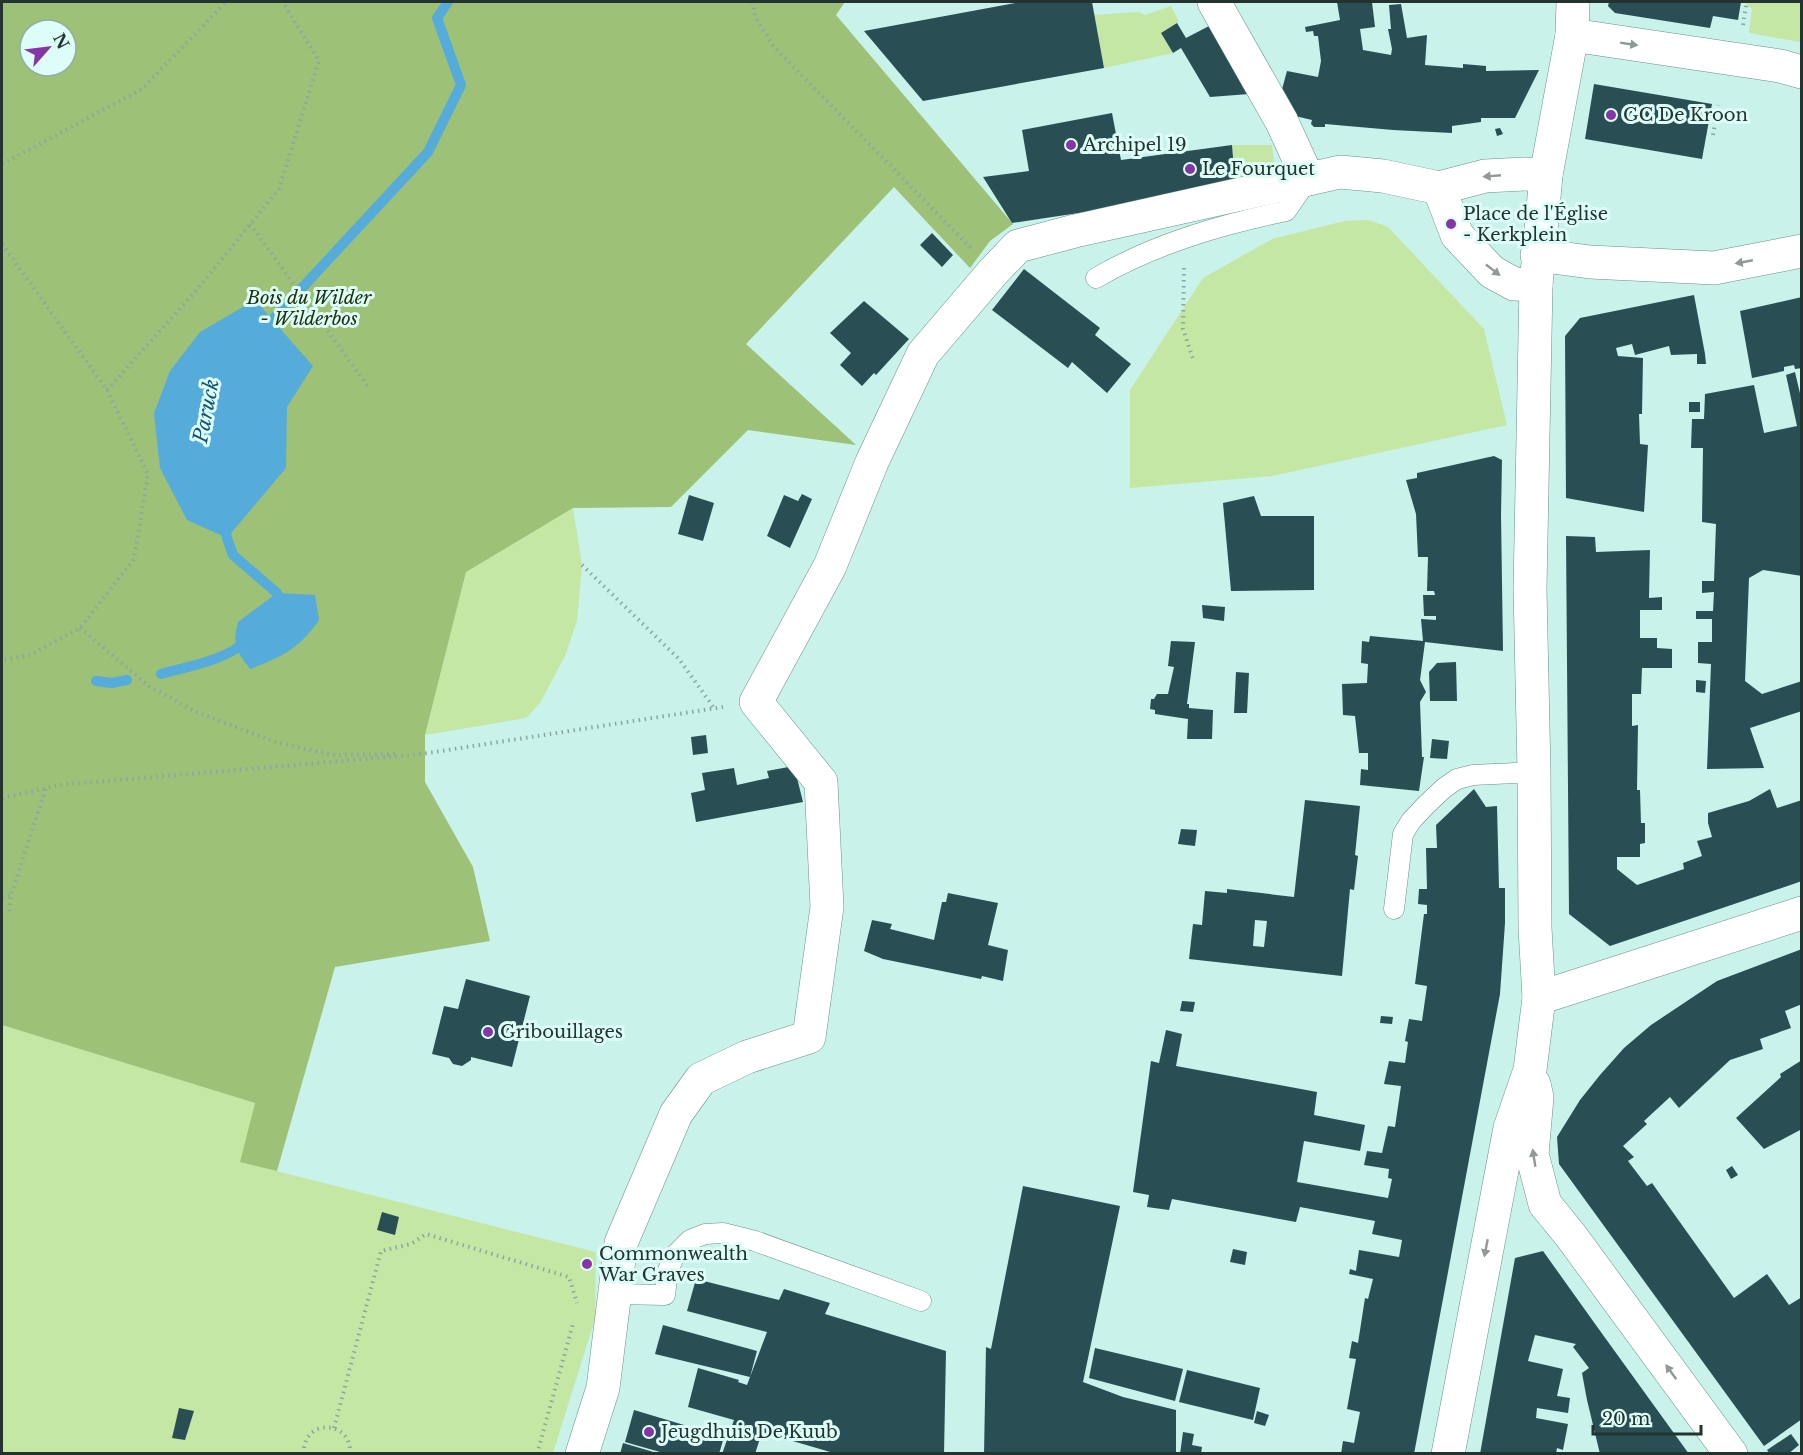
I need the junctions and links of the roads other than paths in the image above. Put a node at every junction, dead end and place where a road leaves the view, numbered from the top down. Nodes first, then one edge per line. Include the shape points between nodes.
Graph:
1 (1214, 2) edge
2 (1573, 2) edge
3 (1572, 35) junction
4 (1802, 72) edge
5 (1546, 175) junction
6 (1308, 179) junction
7 (1438, 188) junction
8 (1802, 251) edge
9 (1537, 270) junction
10 (1096, 278) dead end
11 (1534, 772) junction
12 (1394, 909) dead end
13 (1802, 913) edge
14 (1539, 998) junction
15 (1530, 1070) junction
16 (1545, 1204) junction
17 (1494, 1210) junction
18 (615, 1294) junction
19 (921, 1301) dead end
20 (582, 1454) edge
21 (1448, 1454) edge
22 (1731, 1454) edge

1 - 6 street via 1282,122
2 - 3 street
3 -> 4 street
3 - 5 street
5 -> 7 street via 1485,176
5 - 9 street
6 - 7 street via 1340,172
6 - 10 lane via 1286,211 1201,232 1126,260
6 - 18 street via 1018,246 923,354 872,462 830,566 756,702 821,782 827,907 809,1037 747,1057 701,1079 676,1114 621,1243
7 -> 9 street via 1457,235 1492,272 1514,284
8 -> 9 street via 1714,268 1590,262
9 - 11 street via 1530,589
11 - 12 lane via 1473,775 1456,779 1443,788 1403,834
11 - 14 street via 1534,928
13 - 14 street
14 - 15 street
16 -> 15 street via 1532,1154 1537,1097
15 - 17 street via 1510,1128
16 - 17 street via 1514,1213
22 -> 16 street
17 -> 21 street
18 - 19 lane via 665,1295 668,1270 675,1256 690,1240 723,1233
18 - 20 street via 603,1389

